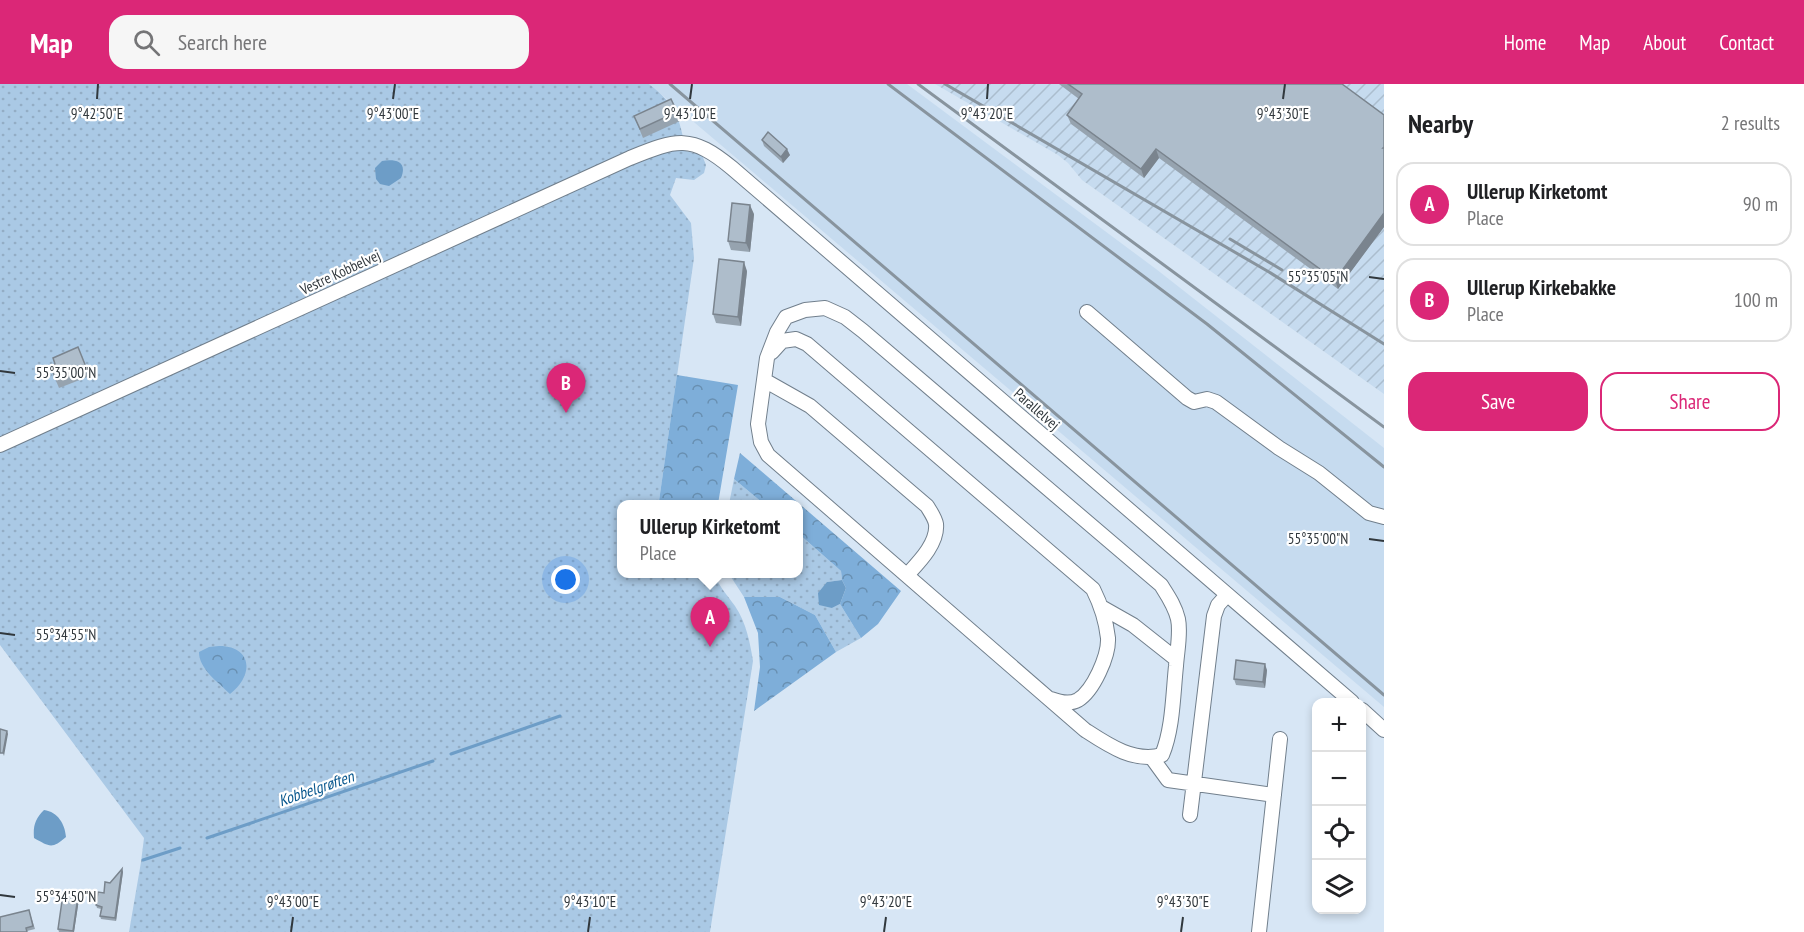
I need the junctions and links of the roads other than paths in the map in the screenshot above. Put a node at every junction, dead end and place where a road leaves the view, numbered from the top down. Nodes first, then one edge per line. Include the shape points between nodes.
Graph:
1 (697, 145) joint
2 (1088, 312) dead end
3 (767, 358) junction
4 (764, 380) junction
5 (0, 445) edge
6 (1384, 518) edge
7 (907, 575) junction
8 (1227, 595) junction
9 (1103, 608) junction
10 (1176, 659) junction
11 (1048, 698) junction
12 (1347, 698) edge
13 (1366, 714) edge
14 (1384, 730) edge
15 (1280, 739) dead end
16 (1152, 758) junction
17 (1194, 784) junction
18 (1274, 795) junction
19 (1190, 815) dead end
20 (1259, 932) edge

1 - 5 street, Vestre Kobbelvej via 670,144 630,158
1 - 8 street, Parallelvej via 732,168
2 - 6 street via 1187,398 1194,402 1216,402 1319,473 1369,513
3 - 4 street
3 - 9 street via 782,341 796,339 807,344 1093,589
3 - 10 street via 786,317 825,308 845,317 1161,585 1178,620
4 - 7 street via 758,424 768,455
4 - 7 street via 810,406 927,506 936,523 934,538
7 - 11 street
8 - 12 street, Parallelvej
8 - 17 street via 1214,616
9 - 10 street via 1133,625
9 - 11 street via 1108,641 1102,666 1090,689 1077,700 1063,703
10 - 16 street via 1167,744 1162,754
11 - 16 street via 1111,747
13 - 14 street
15 - 18 street
16 - 17 street via 1168,780
17 - 18 street
17 - 19 street
18 - 20 street

